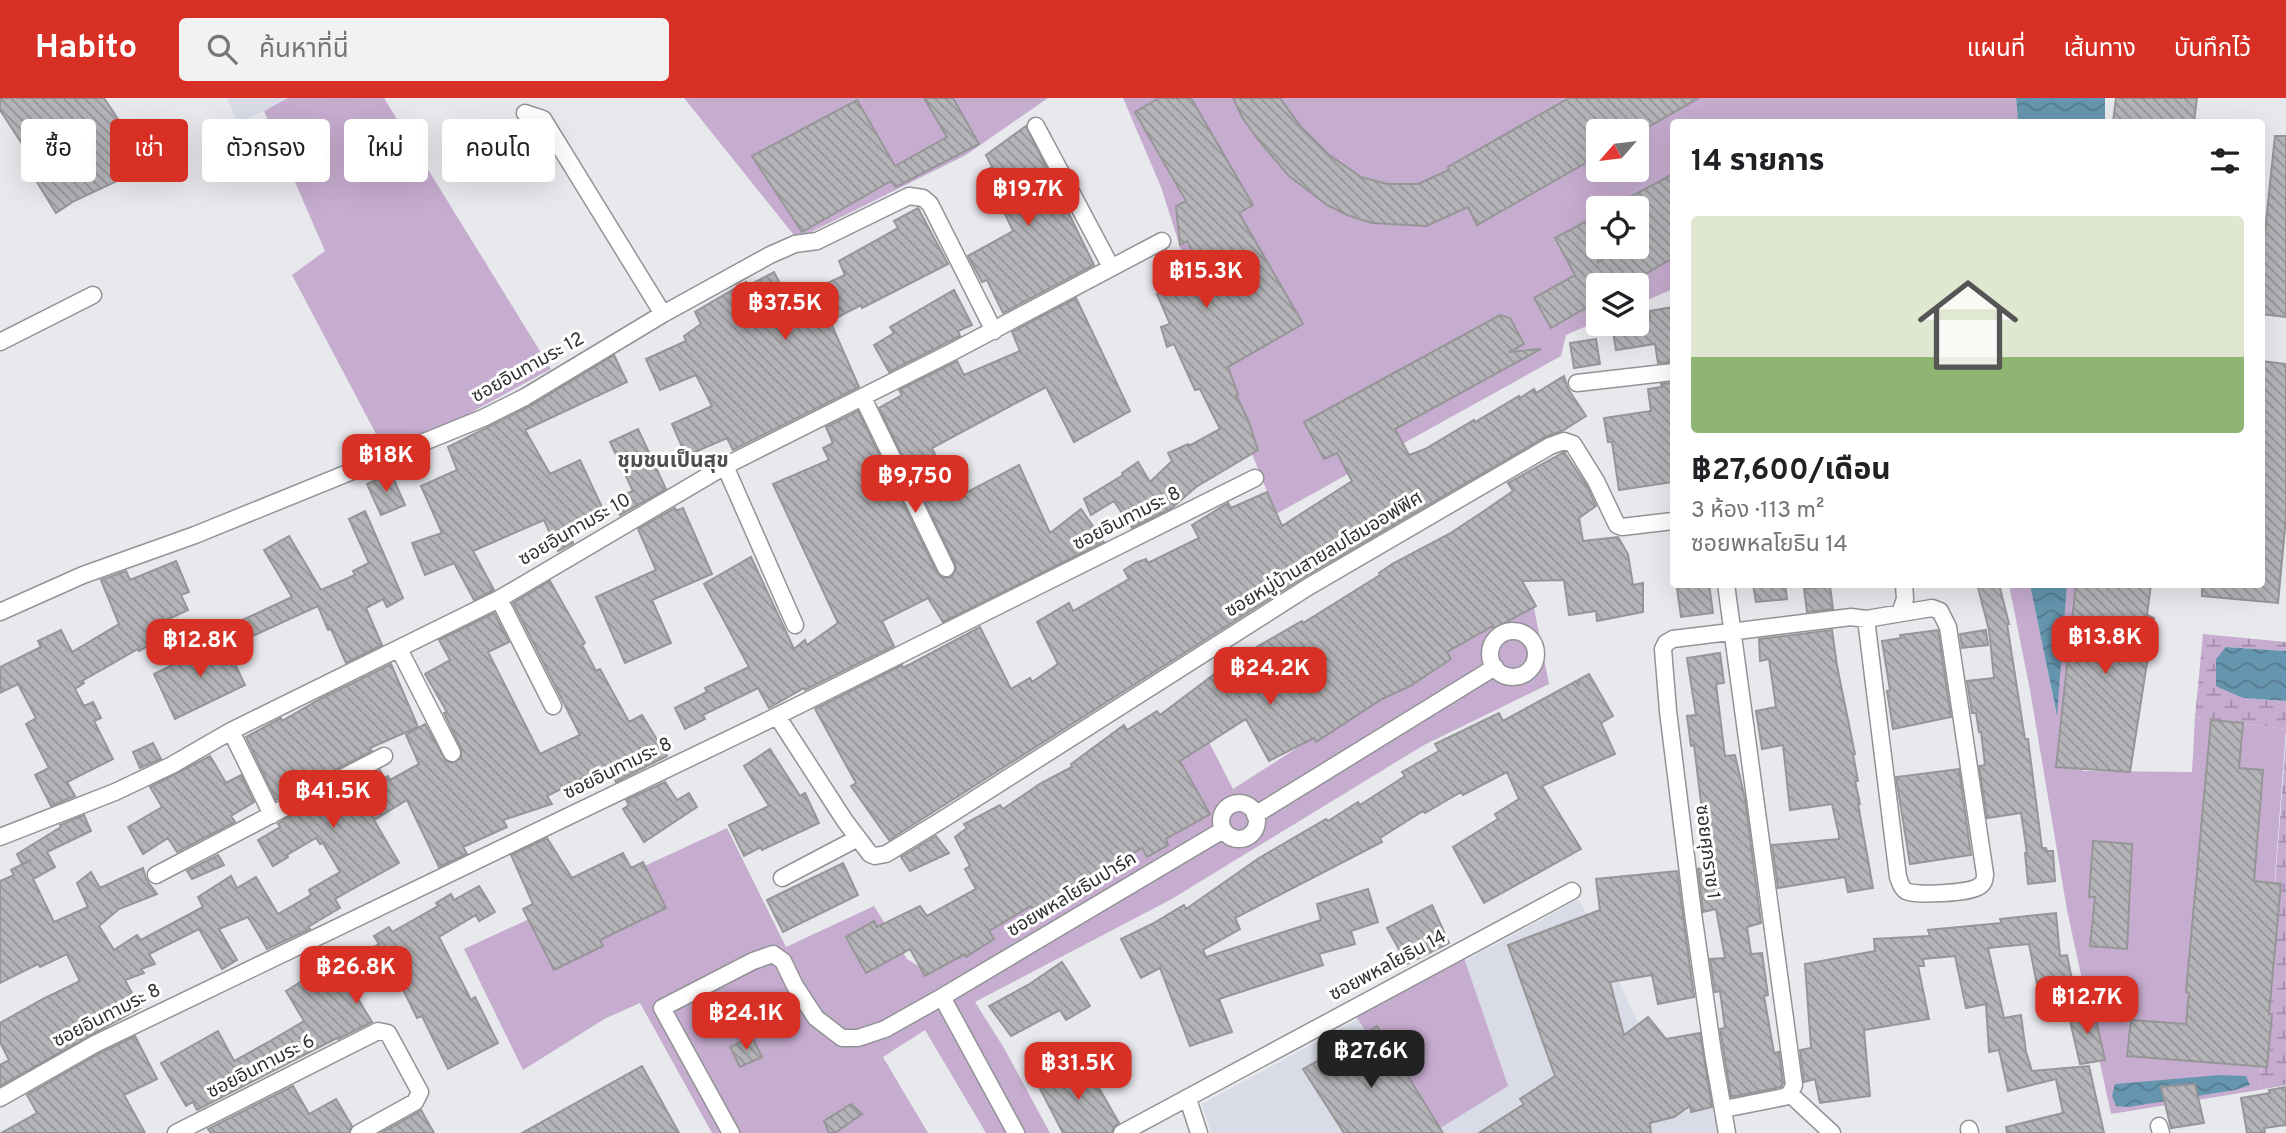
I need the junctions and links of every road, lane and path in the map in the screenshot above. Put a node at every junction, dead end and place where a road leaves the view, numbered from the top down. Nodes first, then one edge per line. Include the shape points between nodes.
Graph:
1 (525, 113) dead end
2 (1036, 126) dead end
3 (1162, 242) dead end
4 (1111, 267) junction
5 (93, 295) dead end
6 (663, 314) junction
7 (994, 331) junction
8 (0, 342) edge
9 (1670, 372) edge
10 (1577, 383) dead end
11 (863, 398) junction
12 (725, 466) junction
13 (1255, 478) dead end
14 (1670, 521) edge
15 (946, 568) dead end
16 (1727, 588) edge
17 (1904, 588) edge
18 (499, 599) junction
19 (0, 612) edge
20 (1900, 613) junction
21 (1866, 619) junction
22 (794, 625) dead end
23 (1732, 631) junction
24 (399, 649) junction
25 (1495, 667) dead end
26 (553, 706) dead end
27 (777, 716) junction
28 (231, 732) junction
29 (452, 753) dead end
30 (384, 756) dead end
31 (272, 815) junction
32 (1255, 815) junction
33 (1223, 830) junction
34 (0, 837) edge
35 (858, 838) junction
36 (156, 875) dead end
37 (782, 878) dead end
38 (1572, 891) dead end
39 (942, 997) junction
40 (1790, 1094) junction
41 (0, 1098) edge
42 (1188, 1100) junction
43 (1724, 1109) junction
44 (176, 1133) edge
45 (359, 1133) edge
46 (731, 1133) edge
47 (1016, 1133) edge
48 (1122, 1133) edge
49 (1199, 1133) edge
50 (1727, 1133) edge
51 (1832, 1133) edge

1 - 6 street via 543,119
2 - 4 street
3 - 4 street, ซอยอินทามระ 10
4 - 7 street, ซอยอินทามระ 10
5 - 8 street
6 - 7 street, ซอยอินทามระ 12 via 783,249 817,241 916,196 930,204
6 - 19 street, ซอยอินทามระ 12 via 483,418
7 - 11 street, ซอยอินทามระ 10
9 - 10 street
11 - 12 street, ซอยอินทามระ 10
11 - 15 street
12 - 18 street, ซอยอินทามระ 10
12 - 22 street
13 - 27 street, ซอยอินทามระ 8
14 - 35 street, ซอยหมู่บ้านสายลมโฮมออฟฟิศ via 1617,525 1573,444 1550,446 1308,587 886,854 870,854
16 - 23 street
17 - 20 street
18 - 24 street, ซอยอินทามระ 10
18 - 26 street
20 - 21 street, ซอยศุภราช 1
20 - 21 street, ซอยศุภราช 1 via 1932,608 1940,611 1948,627 1985,874 1980,887 1916,894 1901,886
21 - 23 street, ซอยศุภราช 1
23 - 40 street via 1794,1085
23 - 43 street, ซอยศุภราช 1 via 1673,639 1662,656 1693,913
24 - 28 street, ซอยอินทามระ 10
24 - 29 street
25 - 32 street
27 - 35 street, ซอยหมู่บ้านสายลมโฮมออฟฟิศ
27 - 41 street, ซอยอินทามระ 8 via 95,1044
28 - 31 street
28 - 34 street, ซอยอินทามระ 10 via 114,792
30 - 31 street
31 - 36 street
32 - 33 street via 1256,826 1249,836 1232,838
32 - 33 street via 1248,806 1231,805 1223,813
33 - 39 street, ซอยพหลโยธินปาร์ค
35 - 37 street
38 - 42 street, ซอยพหลโยธิน 14
39 - 46 street, ซอยพหลโยธินปาร์ค via 885,1029 842,1038 816,1017 783,961 774,954 662,1009
39 - 47 street
40 - 43 street
40 - 51 street
42 - 48 street, ซอยพหลโยธิน 14
42 - 49 street
43 - 50 street, ซอยศุภราช 1
44 - 45 street, ซอยอินทามระ 6 via 378,1031 388,1033 420,1092 415,1102

